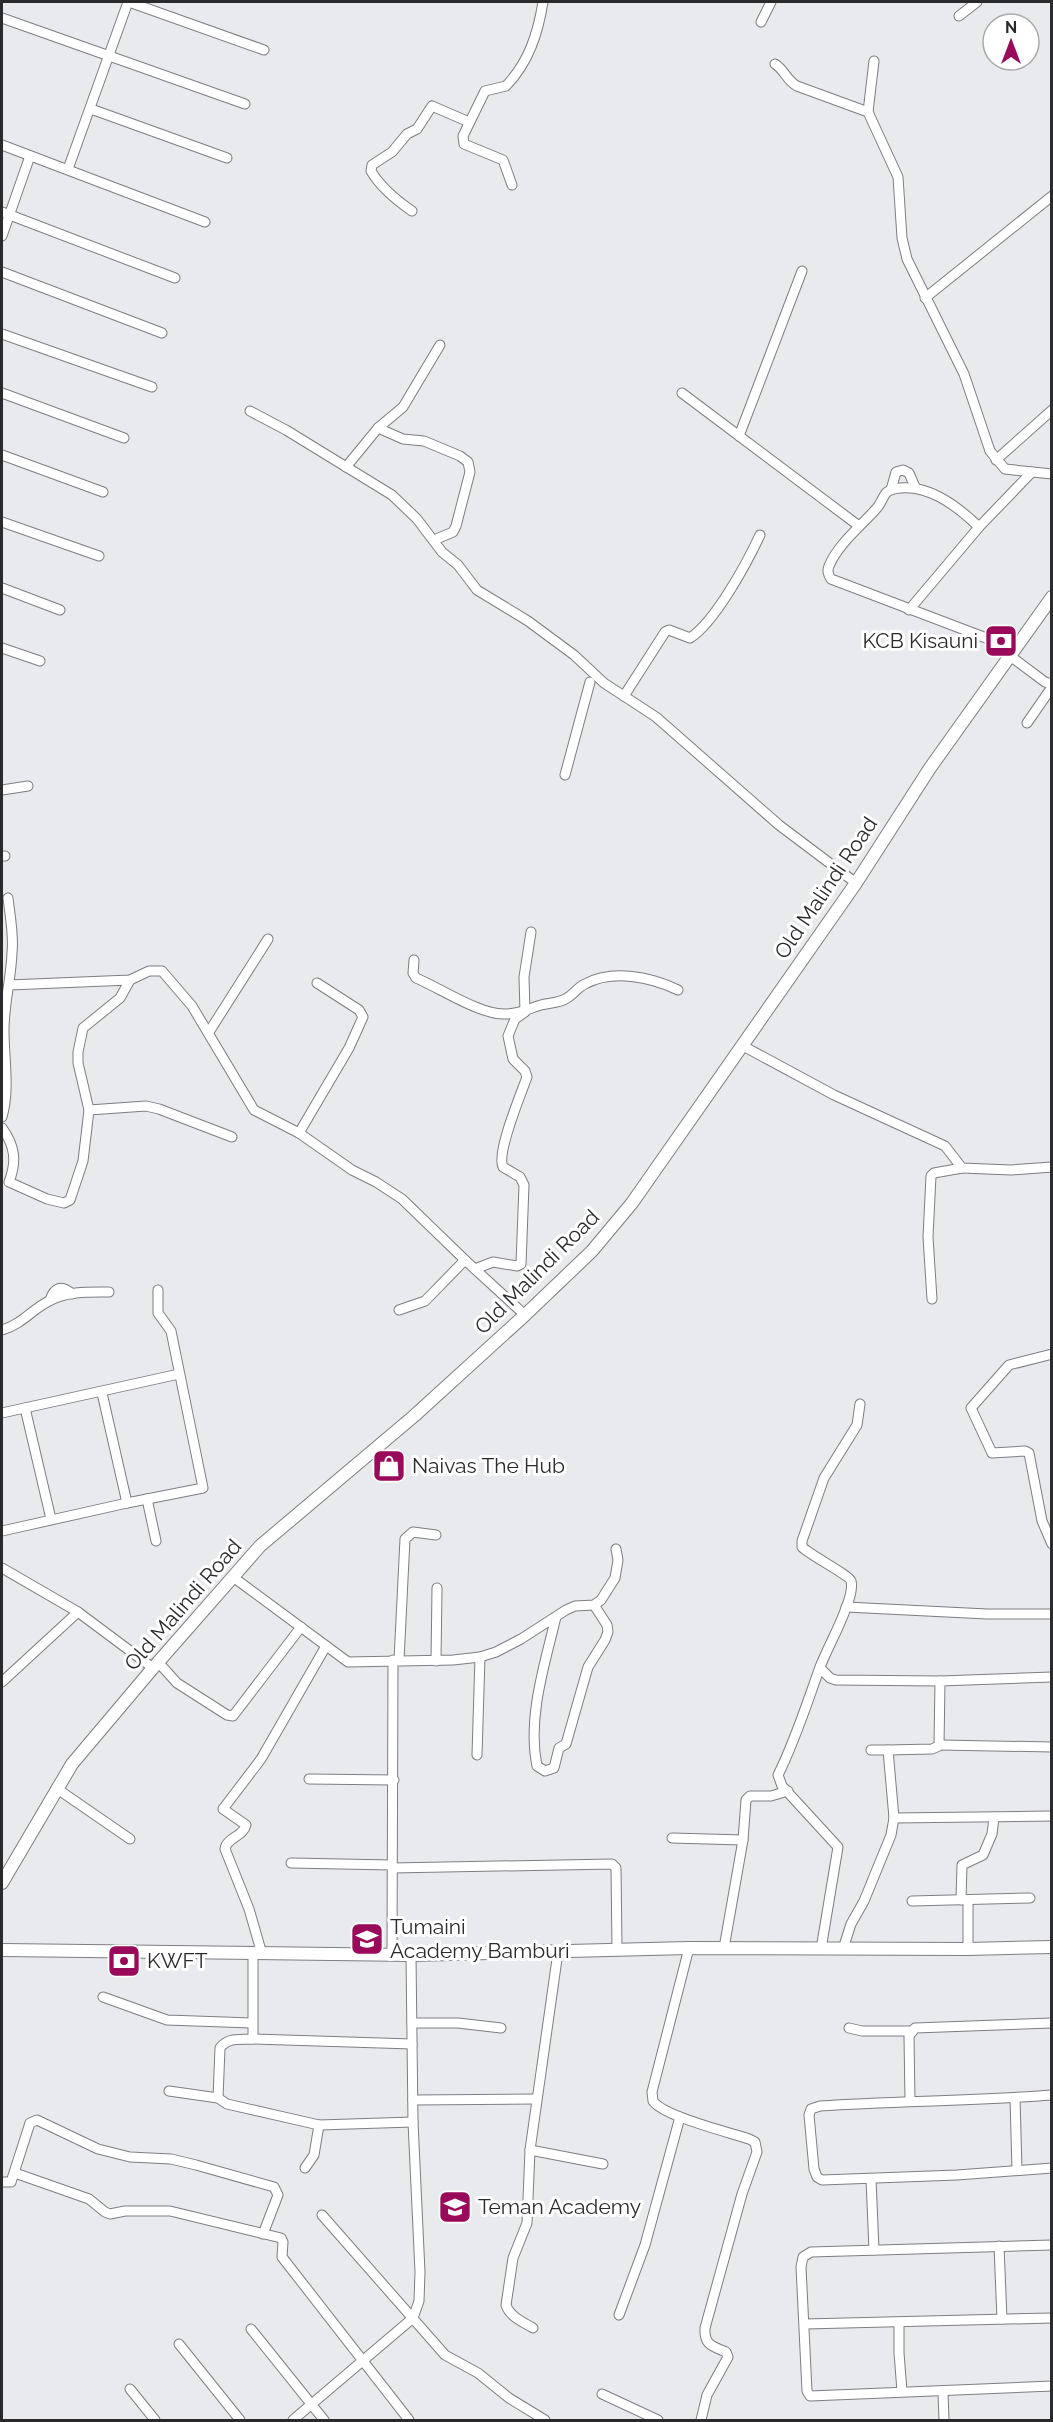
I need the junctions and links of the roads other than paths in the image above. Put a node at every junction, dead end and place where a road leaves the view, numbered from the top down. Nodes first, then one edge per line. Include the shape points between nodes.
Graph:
1 (128, 2) edge
2 (543, 2) edge
3 (771, 2) edge
4 (977, 2) edge
5 (958, 16) dead end
6 (2, 18) edge
7 (761, 22) dead end
8 (264, 50) dead end
9 (110, 55) junction
10 (874, 61) dead end
11 (775, 64) dead end
12 (245, 104) dead end
13 (91, 109) junction
14 (868, 112) junction
15 (469, 122) junction
16 (2, 145) edge
17 (30, 156) junction
18 (227, 158) dead end
19 (68, 169) junction
20 (512, 184) dead end
21 (1052, 196) edge
22 (412, 211) dead end
23 (5, 214) edge
24 (206, 222) dead end
25 (2, 236) edge
26 (802, 271) dead end
27 (2, 272) edge
28 (175, 278) dead end
29 (925, 298) junction
30 (162, 333) dead end
31 (2, 334) edge
32 (441, 345) dead end
33 (152, 387) dead end
34 (2, 393) edge
35 (682, 393) dead end
36 (1052, 410) edge
37 (250, 411) dead end
38 (378, 428) junction
39 (739, 436) junction
40 (124, 438) dead end
41 (2, 455) edge
42 (996, 460) junction
43 (346, 467) junction
44 (1032, 472) junction
45 (1052, 474) edge
46 (915, 487) junction
47 (891, 490) junction
48 (103, 492) dead end
49 (2, 522) edge
50 (859, 526) junction
51 (979, 527) junction
52 (760, 535) dead end
53 (434, 540) junction
54 (99, 556) dead end
55 (2, 588) edge
56 (1052, 597) edge
57 (60, 610) dead end
58 (909, 610) junction
59 (2, 648) edge
60 (1013, 653) junction
61 (40, 661) dead end
62 (590, 682) dead end
63 (1052, 686) edge
64 (624, 696) junction
65 (1027, 723) dead end
66 (565, 775) dead end
67 (28, 786) dead end
68 (2, 790) edge
69 (856, 884) junction
70 (8, 898) dead end
71 (2, 932) edge
72 (531, 932) dead end
73 (12, 936) junction
74 (268, 939) dead end
75 (414, 960) dead end
76 (130, 980) junction
77 (317, 983) dead end
78 (9, 985) junction
79 (678, 990) dead end
80 (525, 1012) junction
81 (209, 1032) junction
82 (743, 1046) junction
83 (89, 1110) junction
84 (2, 1117) edge
85 (2, 1128) edge
86 (299, 1133) junction
87 (232, 1137) dead end
88 (1052, 1167) edge
89 (962, 1168) junction
90 (465, 1260) junction
91 (475, 1269) junction
92 (158, 1290) dead end
93 (109, 1292) dead end
94 (932, 1299) dead end
95 (399, 1310) dead end
96 (525, 1315) junction
97 (2, 1330) edge
98 (1052, 1354) edge
99 (179, 1374) junction
100 (102, 1393) junction
101 (860, 1404) dead end
102 (25, 1408) junction
103 (2, 1413) edge
104 (204, 1488) junction
105 (206, 1498) dead end
106 (147, 1499) junction
107 (127, 1503) junction
108 (51, 1520) junction
109 (2, 1531) edge
110 (436, 1535) dead end
111 (156, 1541) dead end
112 (1052, 1545) edge
113 (616, 1549) dead end
114 (2, 1568) edge
115 (233, 1577) junction
116 (437, 1588) dead end
117 (594, 1605) junction
118 (846, 1607) junction
119 (78, 1612) junction
120 (1052, 1614) edge
121 (556, 1617) junction
122 (301, 1627) junction
123 (326, 1646) junction
124 (480, 1657) junction
125 (396, 1660) junction
126 (436, 1661) junction
127 (155, 1665) junction
128 (820, 1668) junction
129 (1052, 1677) edge
130 (940, 1681) junction
131 (2, 1682) edge
132 (940, 1745) junction
133 (1052, 1747) edge
134 (871, 1750) dead end
135 (888, 1750) junction
136 (477, 1755) dead end
137 (309, 1779) dead end
138 (394, 1780) junction
139 (56, 1788) junction
140 (788, 1791) junction
141 (1052, 1816) edge
142 (994, 1817) junction
143 (894, 1818) junction
144 (672, 1838) dead end
145 (130, 1839) dead end
146 (743, 1840) junction
147 (291, 1863) dead end
148 (392, 1867) junction
149 (2, 1883) edge
150 (1030, 1898) dead end
151 (964, 1900) junction
152 (912, 1901) dead end
153 (1052, 1947) edge
154 (689, 1948) junction
155 (724, 1948) junction
156 (617, 1949) junction
157 (821, 1949) junction
158 (843, 1949) junction
159 (968, 1949) junction
160 (2, 1950) edge
161 (558, 1952) junction
162 (258, 1954) junction
163 (392, 1955) junction
164 (411, 1955) junction
165 (102, 1997) dead end
166 (252, 2023) junction
167 (412, 2023) junction
168 (1052, 2023) edge
169 (501, 2028) dead end
170 (849, 2028) dead end
171 (911, 2031) junction
172 (253, 2039) junction
173 (412, 2043) junction
174 (169, 2091) dead end
175 (1052, 2095) edge
176 (218, 2098) junction
177 (1015, 2098) junction
178 (536, 2099) junction
179 (412, 2100) junction
180 (910, 2101) junction
181 (680, 2117) junction
182 (412, 2122) junction
183 (320, 2125) junction
184 (530, 2150) junction
185 (603, 2164) dead end
186 (305, 2168) dead end
187 (1052, 2168) edge
188 (1017, 2170) junction
189 (15, 2173) junction
190 (871, 2178) junction
191 (2, 2182) edge
192 (322, 2215) dead end
193 (263, 2234) junction
194 (1052, 2245) edge
195 (999, 2246) junction
196 (874, 2250) junction
197 (619, 2315) dead end
198 (413, 2318) junction
199 (1052, 2318) edge
200 (1002, 2319) junction
201 (899, 2323) junction
202 (805, 2324) junction
203 (533, 2328) dead end
204 (251, 2329) dead end
205 (179, 2344) dead end
206 (362, 2360) junction
207 (1052, 2386) edge
208 (130, 2389) dead end
209 (902, 2391) junction
210 (943, 2392) junction
211 (602, 2394) dead end
212 (313, 2406) junction
213 (155, 2421) edge
214 (240, 2421) edge
215 (293, 2421) edge
216 (324, 2421) edge
217 (409, 2421) edge
218 (545, 2421) edge
219 (658, 2421) edge
220 (701, 2421) edge
221 (944, 2421) edge

1 - 8 street
1 - 9 street
2 - 15 street via 537,35 515,75 506,87 484,91
3 - 7 street
4 - 5 street
6 - 9 street
9 - 12 street
9 - 13 street
10 - 14 street
11 - 14 street via 797,86
13 - 18 street
13 - 19 street
14 - 29 street via 898,177 902,237 907,259
15 - 20 street via 464,144 503,160
15 - 22 street via 432,106 417,129 372,165 371,171 383,188
16 - 17 street
17 - 19 street
17 - 23 street
19 - 24 street
21 - 29 street
23 - 25 street
23 - 28 street
26 - 39 street
27 - 30 street
29 - 42 street via 964,374
31 - 33 street
32 - 38 street via 403,407
34 - 40 street
35 - 39 street
36 - 42 street
37 - 43 street
38 - 43 street
38 - 53 street via 395,437 424,441 468,462 470,472 456,526 453,532
39 - 50 street
41 - 48 street
42 - 44 street via 1005,469
43 - 53 street via 392,495
44 - 45 street
44 - 51 street
46 - 47 street
46 - 47 street via 909,473 903,470 896,472
46 - 51 street via 961,510
47 - 50 street
49 - 54 street
50 - 58 street via 828,569 831,579
51 - 58 street
52 - 64 street via 699,631 690,638 665,632
53 - 64 street via 477,590 528,621
55 - 57 street
56 - 60 main road, Old Malindi Road
58 - 60 street
59 - 61 street
60 - 63 street
60 - 69 main road, Old Malindi Road via 930,768
62 - 66 street
63 - 65 street
64 - 69 street via 656,717 779,825
67 - 68 street
69 - 82 main road, Old Malindi Road
70 - 73 street
71 - 73 street
72 - 80 street via 524,977
73 - 78 street
74 - 81 street
75 - 80 street via 414,976 437,989 489,1012
76 - 78 street
76 - 81 street via 149,971 162,971
76 - 83 street via 120,998 83,1028 78,1063
77 - 86 street via 359,1010 363,1017
78 - 84 street
79 - 80 street via 653,981 609,976 584,984 565,1000
80 - 91 street via 515,1019 508,1036 513,1059 527,1077 500,1159 503,1167 520,1177 524,1185 521,1264 493,1262
81 - 86 street via 254,1110
82 - 89 street via 834,1095 945,1146
82 - 96 main road, Old Malindi Road via 632,1203 592,1251
83 - 85 street via 83,1161 67,1203 9,1182 15,1157
83 - 87 street via 146,1106
86 - 90 street via 402,1199
88 - 89 street
89 - 94 street via 931,1176 928,1237
90 - 91 street
90 - 95 street via 425,1301
91 - 96 street
92 - 99 street via 158,1312 171,1331
93 - 97 street via 50,1300 21,1322
96 - 115 main road, Old Malindi Road via 414,1416 268,1539
98 - 112 street via 1009,1365 971,1411 992,1453 1029,1453 1042,1521
99 - 100 street
99 - 104 street
100 - 102 street
100 - 107 street
101 - 118 street via 857,1425 824,1478 802,1541 806,1550 850,1578
102 - 103 street
102 - 108 street
104 - 105 street
104 - 106 street
106 - 107 street
106 - 111 street
107 - 108 street
108 - 109 street
110 - 125 street via 413,1532 405,1539
113 - 117 street via 615,1578 602,1600
114 - 119 street
115 - 122 street
115 - 127 main road, Old Malindi Road
116 - 126 street
117 - 121 street via 575,1606
117 - 121 street via 608,1625 608,1632 588,1667 566,1744 559,1748 554,1768 545,1771 537,1766 536,1726
118 - 120 street
118 - 128 street
119 - 127 street
119 - 131 street
121 - 124 street via 496,1652
122 - 123 street
122 - 127 street via 232,1716
123 - 125 street via 348,1662
123 - 162 street via 261,1759 223,1809 246,1825 227,1842 225,1849 249,1909
124 - 126 street
124 - 136 street
125 - 126 street
125 - 138 street
127 - 139 main road, Old Malindi Road
128 - 130 street via 836,1680
128 - 140 street via 778,1775
129 - 130 street
130 - 132 street
132 - 133 street
132 - 135 street via 932,1749
134 - 135 street
135 - 143 street
137 - 138 street
138 - 148 street
139 - 145 street
139 - 149 main road, Old Malindi Road
140 - 146 street via 747,1798
140 - 157 street via 838,1850
141 - 142 street
142 - 143 street
142 - 151 street via 992,1834 982,1855 962,1865
143 - 158 street via 888,1843
144 - 146 street
146 - 155 street
147 - 148 street
148 - 156 street via 612,1864 616,1868
148 - 163 street
150 - 151 street
151 - 152 street
151 - 159 street
153 - 159 main road
154 - 155 main road
154 - 156 main road
154 - 181 street via 652,2096 660,2109
155 - 157 main road
156 - 161 main road
157 - 158 main road
158 - 159 main road
160 - 162 main road
161 - 164 main road
161 - 178 street
162 - 163 main road
162 - 166 street
163 - 164 main road
164 - 167 street
165 - 166 street via 167,2020
166 - 172 street
167 - 169 street
167 - 173 street
168 - 171 street via 923,2027
170 - 171 street
171 - 180 street
172 - 173 street
172 - 176 street via 232,2040 220,2048
173 - 179 street
174 - 176 street
175 - 177 street
176 - 183 street via 227,2104
177 - 180 street
177 - 188 street
178 - 179 street
178 - 184 street
179 - 182 street
180 - 190 street via 820,2106 809,2112 818,2178
181 - 197 street via 645,2245
181 - 220 street via 749,2139 755,2142 757,2152 705,2328 705,2340 728,2357 707,2395
182 - 183 street
182 - 198 street via 420,2272 419,2301
183 - 186 street via 315,2150
184 - 185 street
184 - 203 street via 527,2223 513,2258 506,2305 509,2312
187 - 188 street
188 - 190 street
189 - 191 street via 11,2182
189 - 193 street via 89,2199 110,2214 170,2211
189 - 193 street via 30,2123 37,2120 98,2149 130,2157 171,2159 274,2187 278,2195
190 - 196 street
192 - 198 street
193 - 206 street via 283,2239 282,2257
194 - 195 street
195 - 196 street
195 - 200 street
196 - 202 street via 811,2252 803,2257
198 - 206 street
198 - 218 street via 446,2355
199 - 200 street
200 - 201 street
201 - 202 street
201 - 209 street
202 - 209 street via 810,2396
204 - 212 street
205 - 214 street
206 - 212 street
206 - 217 street
207 - 210 street
208 - 213 street
209 - 210 street
210 - 221 street
211 - 219 street
212 - 215 street
212 - 216 street

